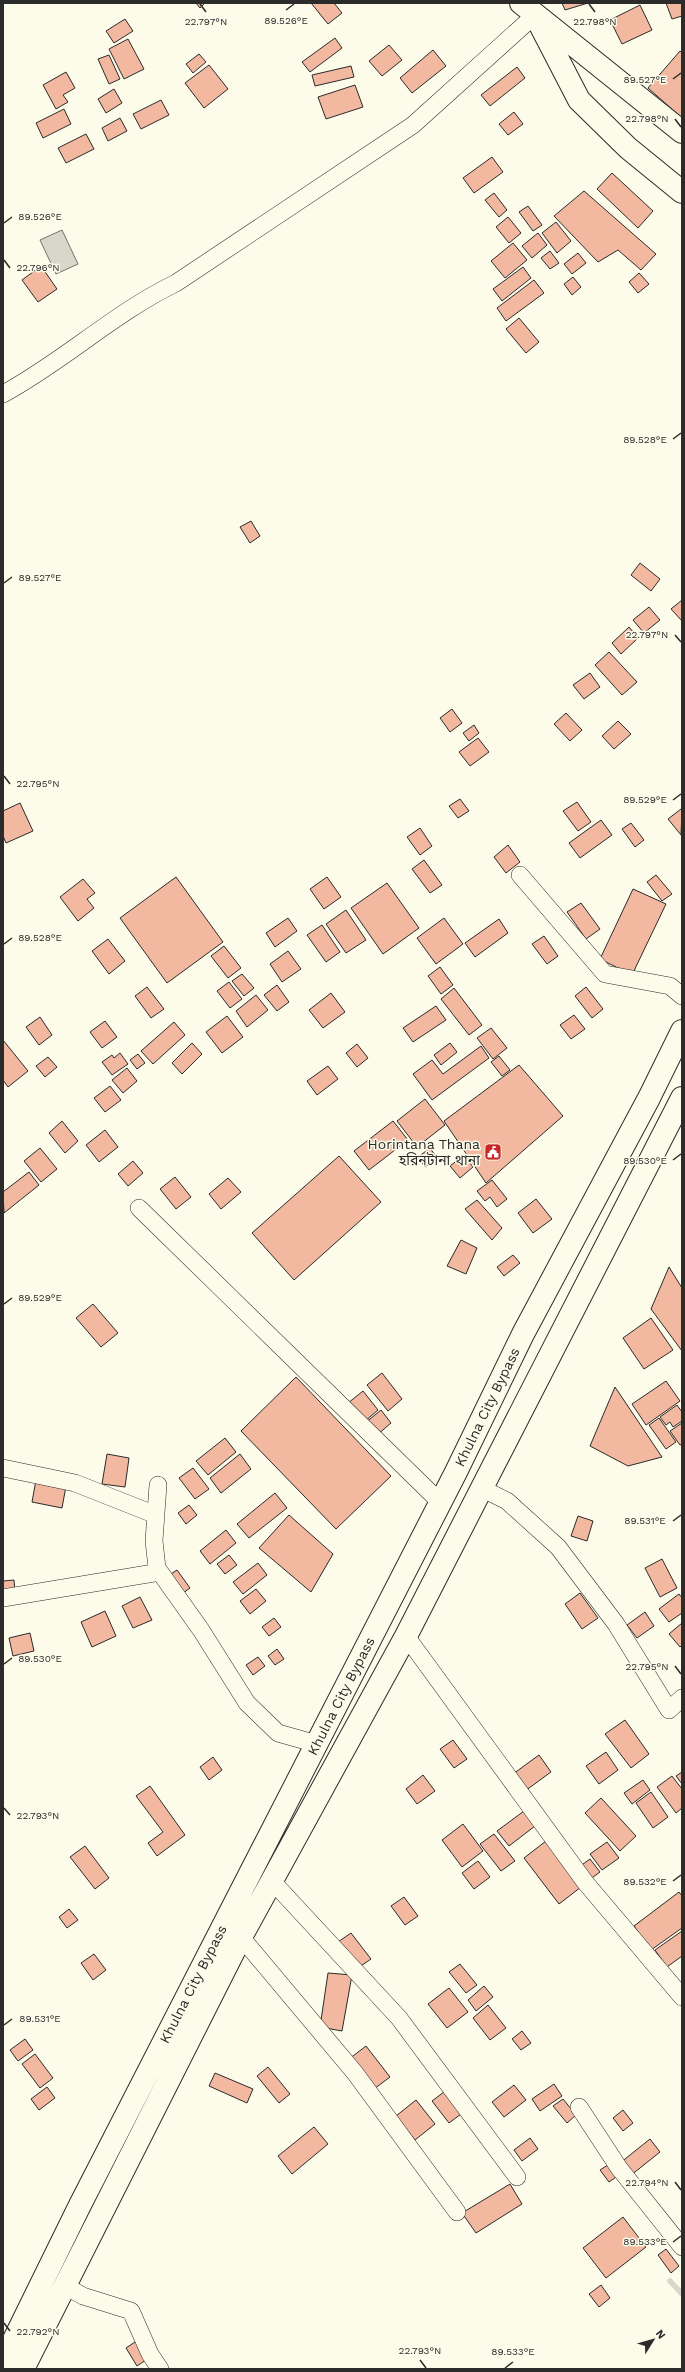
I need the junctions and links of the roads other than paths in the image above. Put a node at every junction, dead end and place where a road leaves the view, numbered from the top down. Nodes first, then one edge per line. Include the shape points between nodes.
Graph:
1 (528, 9) edge
2 (682, 132) edge
3 (682, 192) edge
4 (3, 394) edge
5 (520, 875) dead end
6 (682, 996) edge
7 (682, 1031) edge
8 (682, 1098) edge
9 (139, 1208) dead end
10 (3, 1468) edge
11 (158, 1485) dead end
12 (481, 1488) junction
13 (440, 1502) junction
14 (156, 1515) junction
15 (160, 1572) junction
16 (3, 1598) edge
17 (406, 1636) junction
18 (682, 1698) edge
19 (316, 1744) junction
20 (272, 1881) junction
21 (241, 1937) junction
22 (682, 1997) edge
23 (580, 2107) dead end
24 (517, 2177) dead end
25 (457, 2212) dead end
26 (682, 2247) edge
27 (65, 2286) junction
28 (3, 2362) edge
29 (23, 2369) edge
30 (160, 2369) edge

1 - 2 highway
1 - 3 highway via 579,100 628,148
1 - 4 street via 413,125 176,283 147,296 28,380
5 - 6 street via 605,974 670,986
7 - 13 highway, Khulna City Bypass via 523,1334
8 - 12 highway, Khulna City Bypass
9 - 13 street
10 - 14 street via 75,1483
11 - 14 street
12 - 17 highway, Khulna City Bypass
12 - 18 street via 507,1501 558,1546 616,1624 668,1710
13 - 19 highway, Khulna City Bypass
14 - 15 street via 154,1541 157,1568
15 - 16 street
15 - 19 street via 247,1703 278,1733
17 - 20 highway, Khulna City Bypass
17 - 22 street via 585,1882
19 - 28 highway, Khulna City Bypass via 80,2205
20 - 21 highway, Khulna City Bypass
20 - 24 street via 399,2018
21 - 25 street via 355,2073
21 - 27 highway, Khulna City Bypass
23 - 26 street via 619,2168
27 - 29 highway, Khulna City Bypass
27 - 30 street via 83,2296 131,2311 150,2354

